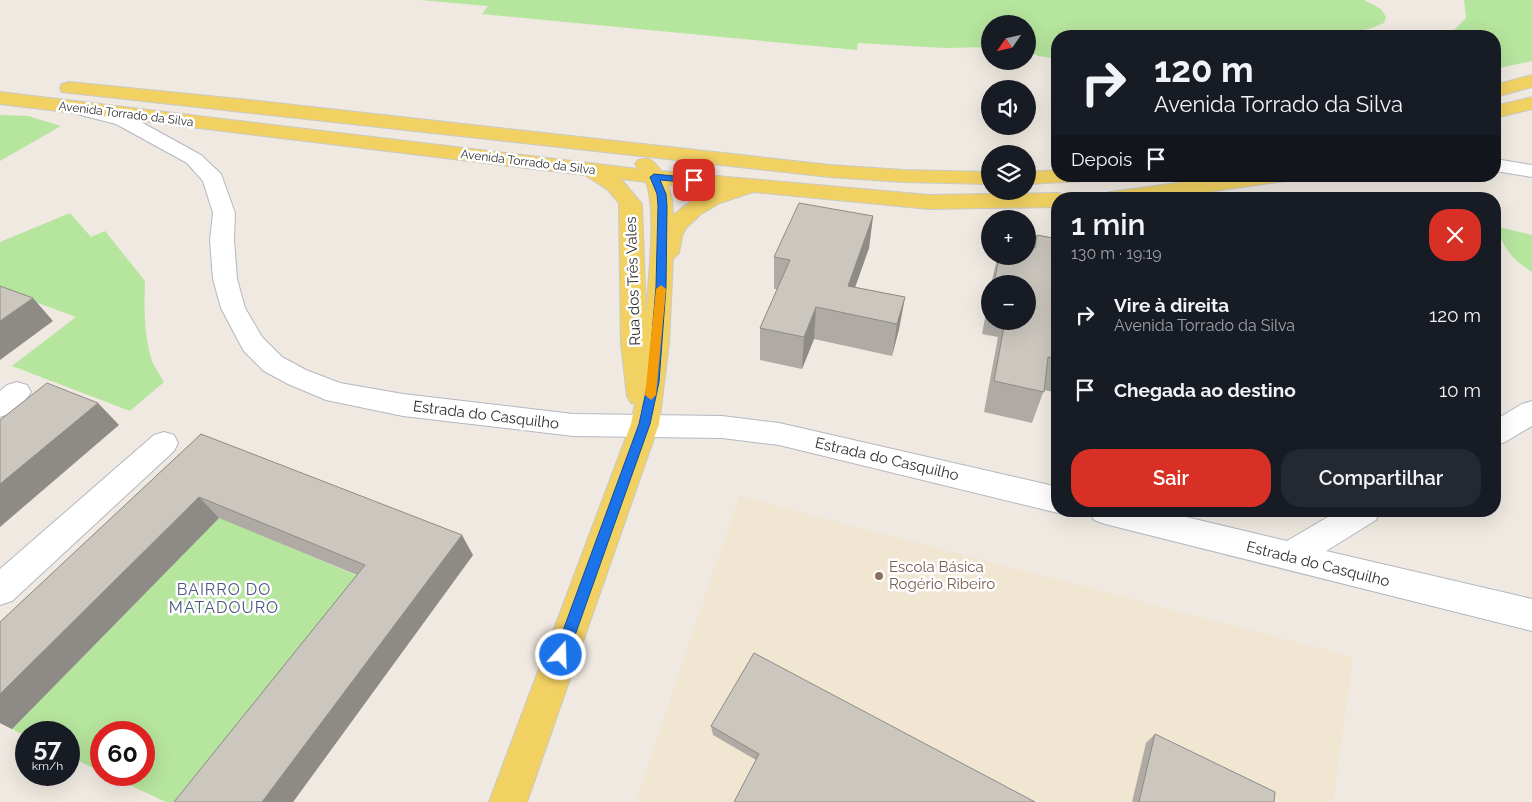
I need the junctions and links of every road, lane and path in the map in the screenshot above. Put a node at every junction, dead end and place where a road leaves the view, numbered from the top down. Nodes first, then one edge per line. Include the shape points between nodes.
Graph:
1 (0, 80) edge
2 (1532, 81) edge
3 (1501, 89) edge
4 (0, 98) edge
5 (1532, 103) edge
6 (75, 108) junction
7 (1501, 111) edge
8 (626, 149) junction
9 (1501, 166) edge
10 (576, 168) junction
11 (1532, 171) edge
12 (903, 176) junction
13 (654, 177) junction
14 (1051, 177) edge
15 (981, 178) edge
16 (1036, 178) edge
17 (1239, 182) edge
18 (760, 186) junction
19 (1163, 192) edge
20 (1051, 200) edge
21 (631, 204) junction
22 (661, 287) junction
23 (1532, 412) edge
24 (644, 424) junction
25 (1501, 430) edge
26 (164, 443) dead end
27 (1051, 498) edge
28 (1129, 517) edge
29 (1355, 517) edge
30 (1288, 557) junction
31 (0, 590) edge
32 (1532, 615) edge
33 (508, 802) edge

1 - 8 main road, Avenida Torrado da Silva
2 - 3 main road
4 - 6 main road, Avenida Torrado da Silva
5 - 7 main road
6 - 10 main road, Avenida Torrado da Silva
6 - 24 street, Estrada do Casquilho via 122,120 164,141 194,158 213,179 224,213 222,240 233,308 253,344 272,364 336,393 403,405 574,425
8 - 12 main road, Avenida Torrado da Silva
8 - 13 main road, Rua dos Três Vales
9 - 11 street
10 - 13 main road, Avenida Torrado da Silva
10 - 21 main road, Rua dos Três Vales via 613,182
12 - 13 main road via 840,179 690,169
12 - 15 main road, Avenida Torrado da Silva
13 - 18 main road, Avenida Torrado da Silva
13 - 21 main road via 642,185
13 - 22 main road, Rua dos Três Vales via 662,194
14 - 16 main road
17 - 19 main road
18 - 20 main road, Avenida Torrado da Silva via 929,202
18 - 22 main road via 726,194 686,213 670,236
21 - 24 main road, Rua dos Três Vales via 634,344
22 - 24 main road, Rua dos Três Vales via 653,382
23 - 25 street
24 - 27 street, Estrada do Casquilho via 722,427 779,434
24 - 33 main road, Rua dos Três Vales
26 - 31 street
28 - 30 street, Estrada do Casquilho
29 - 30 street
30 - 32 street, Estrada do Casquilho

